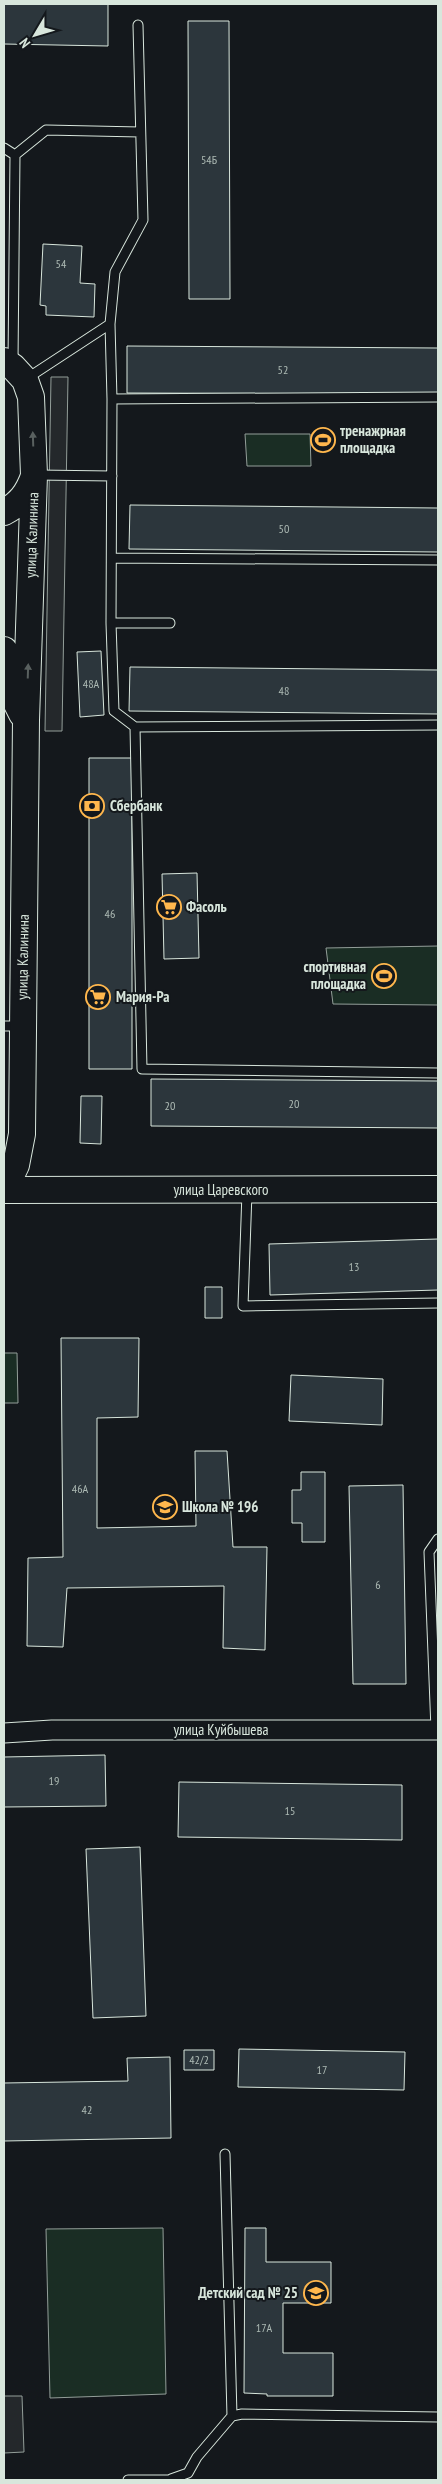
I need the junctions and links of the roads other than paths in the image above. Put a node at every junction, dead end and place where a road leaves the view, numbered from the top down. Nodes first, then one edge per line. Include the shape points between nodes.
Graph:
1 (138, 25) dead end
2 (140, 132) junction
3 (4, 148) edge
4 (16, 155) junction
5 (110, 324) junction
6 (14, 369) edge
7 (438, 397) edge
8 (112, 399) junction
9 (34, 475) junction
10 (112, 476) junction
11 (4, 512) edge
12 (112, 558) junction
13 (438, 560) edge
14 (112, 623) junction
15 (170, 623) dead end
16 (4, 650) edge
17 (26, 720) junction
18 (438, 725) edge
19 (135, 727) junction
20 (13, 1026) edge
21 (438, 1073) edge
22 (438, 1189) edge
23 (4, 1190) edge
24 (247, 1190) junction
25 (438, 1303) edge
26 (438, 1539) edge
27 (435, 1604) edge
28 (437, 1730) edge
29 (4, 1733) edge
30 (225, 2154) dead end
31 (232, 2416) junction
32 (438, 2417) edge
33 (128, 2480) edge
34 (171, 2480) edge

1 - 2 lane
2 - 4 lane via 46,130
2 - 5 lane via 143,220 114,272
3 - 4 lane
4 - 6 lane
5 - 6 lane
5 - 8 lane
9 -> 6 main road, улица Калинина via 32,397
7 - 8 lane
8 - 10 lane
9 - 10 lane
9 - 11 main road via 29,490 19,503
17 -> 9 main road, улица Калинина
10 - 12 lane
12 - 13 lane
12 - 14 lane
14 - 15 lane
14 - 19 lane via 114,711
16 - 17 main road, улица Калинина via 11,692
17 - 20 main road, улица Калинина
18 - 19 lane
19 - 21 lane via 142,1069
20 - 23 main road, улица Калинина via 22,1134 16,1165
22 - 24 main road, улица Царевского
23 - 24 main road, улица Царевского
24 - 25 lane via 243,1306
26 - 27 lane via 429,1552
27 - 28 lane
28 - 29 street, улица Куйбышева via 52,1730
30 - 31 lane
31 - 32 lane
31 - 34 lane via 188,2473
33 - 34 lane

